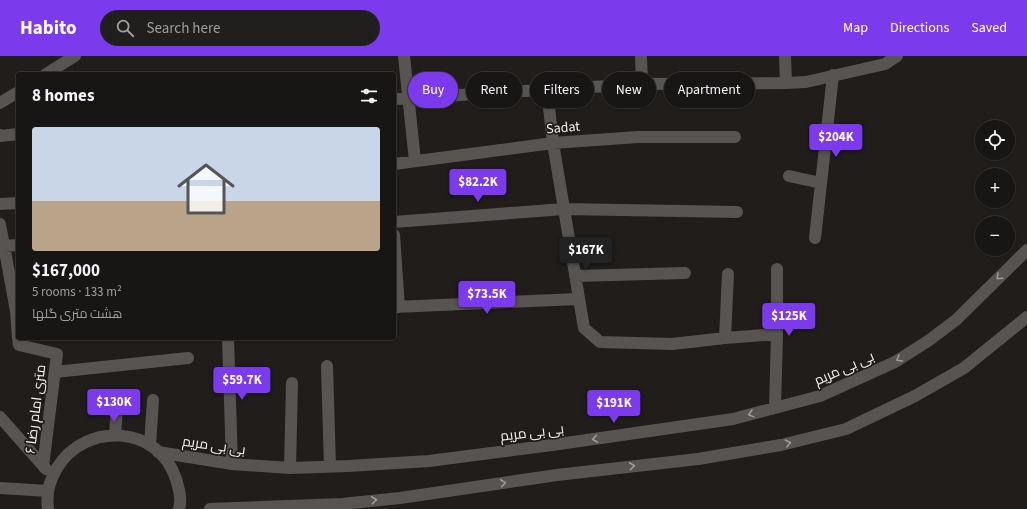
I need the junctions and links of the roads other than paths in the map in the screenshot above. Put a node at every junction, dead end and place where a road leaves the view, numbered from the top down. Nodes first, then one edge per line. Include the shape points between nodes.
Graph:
1 (75, 56) edge
2 (404, 56) edge
3 (641, 56) edge
4 (785, 56) edge
5 (897, 56) edge
6 (49, 72) edge
7 (642, 72) edge
8 (833, 76) junction
9 (786, 83) junction
10 (656, 84) edge
11 (530, 91) edge
12 (16, 93) edge
13 (458, 95) edge
14 (408, 98) joint
15 (396, 99) edge
16 (0, 103) edge
17 (409, 108) edge
18 (549, 108) edge
19 (16, 134) edge
20 (0, 135) edge
21 (735, 137) dead end
22 (553, 143) junction
23 (415, 161) junction
24 (396, 164) edge
25 (789, 176) dead end
26 (821, 183) junction
27 (16, 203) edge
28 (0, 204) edge
29 (564, 209) junction
30 (737, 212) dead end
31 (396, 222) edge
32 (0, 224) edge
33 (815, 238) dead end
34 (16, 245) edge
35 (4, 246) junction
36 (1027, 250) edge
37 (777, 269) dead end
38 (684, 273) dead end
39 (728, 274) dead end
40 (575, 276) junction
41 (578, 299) junction
42 (16, 306) edge
43 (396, 307) edge
44 (1027, 317) edge
45 (777, 334) junction
46 (725, 338) junction
47 (18, 340) edge
48 (228, 340) edge
49 (188, 358) dead end
50 (327, 366) dead end
51 (55, 372) junction
52 (292, 383) dead end
53 (152, 400) dead end
54 (117, 407) dead end
55 (775, 408) junction
56 (0, 416) edge
57 (115, 434) junction
58 (154, 448) junction
59 (232, 464) junction
60 (43, 466) junction
61 (330, 466) junction
62 (290, 468) junction
63 (52, 476) junction
64 (0, 488) edge
65 (48, 491) junction
66 (48, 509) edge
67 (179, 509) edge
68 (210, 509) edge

1 - 6 street
2 - 14 street
3 - 7 street
4 - 9 street
5 - 8 street via 885,64
8 - 9 street
8 - 26 street
9 - 10 street
11 - 13 street
12 - 16 street
14 - 15 street
17 - 23 street
18 - 22 street
19 - 20 street
21 - 22 street, Sadat via 638,137
22 - 23 street, Sadat
22 - 29 street
23 - 24 street, Sadat
25 - 26 street
26 - 33 street
27 - 28 street
29 - 30 street
29 - 31 street
29 - 40 street
32 - 35 street, ۶ متری امام رضا
34 - 35 street
35 - 42 street, ۶ متری امام رضا
36 -> 55 street, بی بی مریم via 956,320 928,341 894,362 820,396
37 - 45 street
38 - 40 street
39 - 46 street
40 - 41 street
41 - 43 street
41 - 46 street via 584,328 600,342 672,344
68 -> 44 street via 342,504 400,498 557,475 698,459 781,445 846,429 915,396 964,368
45 - 46 street
45 - 55 street
47 - 51 street, ۶ متری امام رضا via 19,345 56,354
48 - 59 street
49 - 51 street
50 - 61 street
51 - 60 street, ۶ متری امام رضا
52 - 62 street
53 - 58 street
54 - 57 street
55 -> 61 street, بی بی مریم via 733,419 552,445 429,460
56 - 60 street
57 - 58 street, بی بی مریم via 133,438
57 - 63 street via 95,437 77,446 62,459
58 - 59 street, بی بی مریم
58 - 67 street via 167,461 174,473 180,492
59 - 62 street, بی بی مریم
60 - 63 street
61 - 62 street, بی بی مریم
63 - 65 street
64 - 65 street
65 - 66 street

